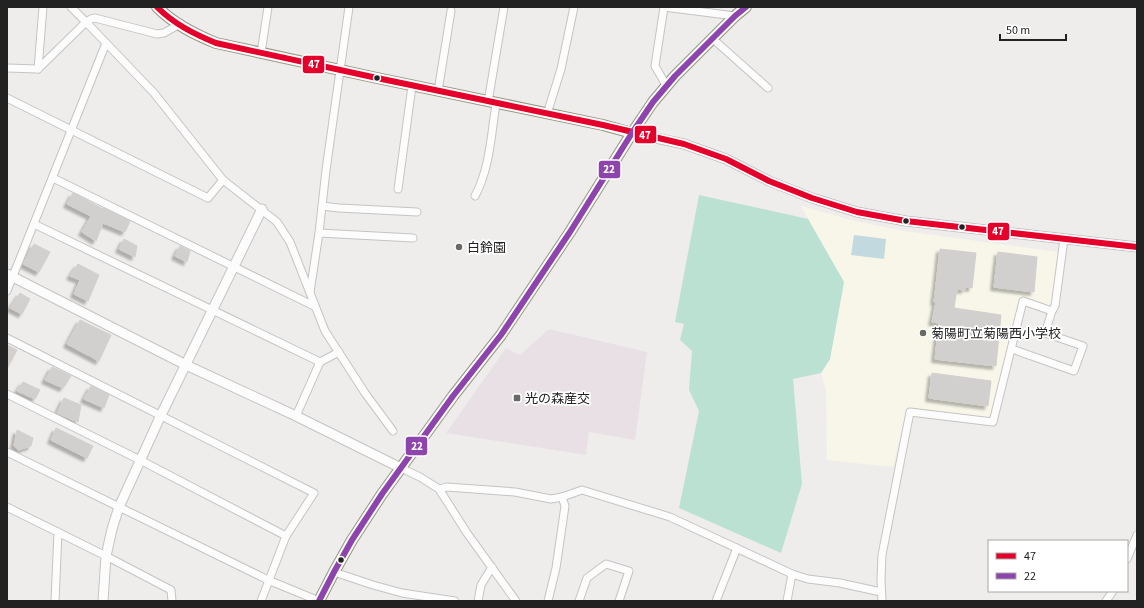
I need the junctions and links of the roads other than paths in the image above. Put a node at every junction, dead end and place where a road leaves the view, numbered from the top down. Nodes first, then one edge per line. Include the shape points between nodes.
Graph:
1 (43, 7) edge
2 (72, 7) edge
3 (268, 7) edge
4 (349, 7) edge
5 (504, 7) edge
6 (574, 7) edge
7 (664, 7) edge
8 (746, 7) edge
9 (161, 9) edge
10 (451, 11) dead end
11 (735, 16) junction
12 (86, 22) junction
13 (178, 25) junction
14 (712, 39) junction
15 (106, 43) junction
16 (261, 53) junction
17 (7, 68) edge
18 (38, 69) junction
19 (340, 70) junction
20 (666, 85) junction
21 (412, 86) junction
22 (768, 88) dead end
23 (438, 91) junction
24 (7, 98) edge
25 (492, 103) junction
26 (547, 114) junction
27 (71, 130) junction
28 (632, 133) junction
29 (53, 178) junction
30 (223, 180) junction
31 (398, 189) dead end
32 (475, 196) dead end
33 (322, 206) junction
34 (262, 210) junction
35 (417, 212) dead end
36 (34, 224) junction
37 (320, 232) junction
38 (413, 238) dead end
39 (1064, 239) junction
40 (1137, 246) edge
41 (234, 265) junction
42 (10, 276) edge
43 (7, 291) edge
44 (310, 293) junction
45 (314, 306) junction
46 (213, 310) junction
47 (1052, 311) junction
48 (7, 338) edge
49 (1012, 349) junction
50 (339, 352) junction
51 (320, 362) junction
52 (186, 365) junction
53 (7, 394) edge
54 (161, 415) junction
55 (296, 416) junction
56 (393, 431) dead end
57 (7, 452) edge
58 (140, 460) junction
59 (401, 468) junction
60 (439, 489) junction
61 (562, 497) junction
62 (7, 507) edge
63 (119, 507) junction
64 (58, 532) junction
65 (1137, 534) edge
66 (286, 536) junction
67 (737, 548) junction
68 (106, 556) junction
69 (1128, 556) edge
70 (492, 568) junction
71 (334, 572) junction
72 (792, 574) junction
73 (268, 580) junction
74 (881, 592) junction
75 (1112, 592) edge
76 (55, 601) edge
77 (103, 601) edge
78 (172, 601) edge
79 (261, 601) edge
80 (319, 601) edge
81 (455, 601) edge
82 (478, 601) edge
83 (516, 601) edge
84 (548, 601) edge
85 (579, 601) edge
86 (618, 601) edge
87 (716, 601) edge
88 (787, 601) edge
89 (882, 601) edge
90 (1106, 601) edge

1 - 18 street
2 - 12 street
3 - 16 street
4 - 19 street
5 - 25 street
6 - 26 street via 561,68
7 - 11 street
7 - 20 street via 655,66
8 - 11 main road
9 - 13 main road
10 - 23 street
11 - 14 main road
12 - 13 street via 95,18 158,34
12 - 15 street
12 - 18 street
13 - 16 main road via 216,43
14 - 20 main road
14 - 22 street
15 - 27 street
15 - 30 street via 154,93
16 - 19 main road
17 - 18 street
19 - 21 main road
19 - 33 street
20 - 28 main road
21 - 23 main road
21 - 31 street
23 - 25 main road
24 - 27 street
25 - 26 main road
25 - 32 street via 488,162
26 - 28 main road
27 - 29 street
27 - 30 street via 208,198
28 - 39 street via 684,144 726,159 769,181 812,198 857,212 906,221
28 - 59 main road via 501,335
29 - 36 street
29 - 41 street
30 - 34 street
33 - 35 street
33 - 37 street
34 - 41 street
34 - 44 street via 277,222 290,242
36 - 42 street
36 - 46 street
37 - 38 street
37 - 44 street
39 - 40 street
39 - 47 street via 1055,306
41 - 45 street
41 - 46 street
42 - 43 street
42 - 52 street
44 - 45 street
45 - 50 street via 325,331
46 - 51 street
46 - 52 street
47 - 49 street via 1023,301
47 - 49 street via 1045,333 1083,346 1074,371
48 - 54 street
49 - 74 street via 994,422 910,412 882,555
50 - 51 street
50 - 56 street
51 - 55 street
52 - 54 street
52 - 55 street
53 - 58 street
54 - 58 street
54 - 66 street via 314,493
55 - 59 street
57 - 63 street
58 - 63 street
58 - 66 street
59 - 60 street
59 - 71 main road via 352,540
60 - 61 street via 447,487 515,492 551,499
60 - 70 street
61 - 67 street via 582,490 670,517
61 - 84 street via 565,506 556,568
62 - 64 street
63 - 68 street
63 - 73 street
64 - 68 street
64 - 76 street
65 - 69 street
66 - 73 street
67 - 72 street
67 - 87 street
68 - 77 street
68 - 78 street via 171,590
70 - 82 street via 482,584
70 - 83 street
71 - 80 main road
71 - 81 street via 402,593
72 - 74 street
72 - 88 street
73 - 79 street
73 - 80 street
74 - 89 street
75 - 90 street
85 - 86 street via 588,578 606,564 629,572

